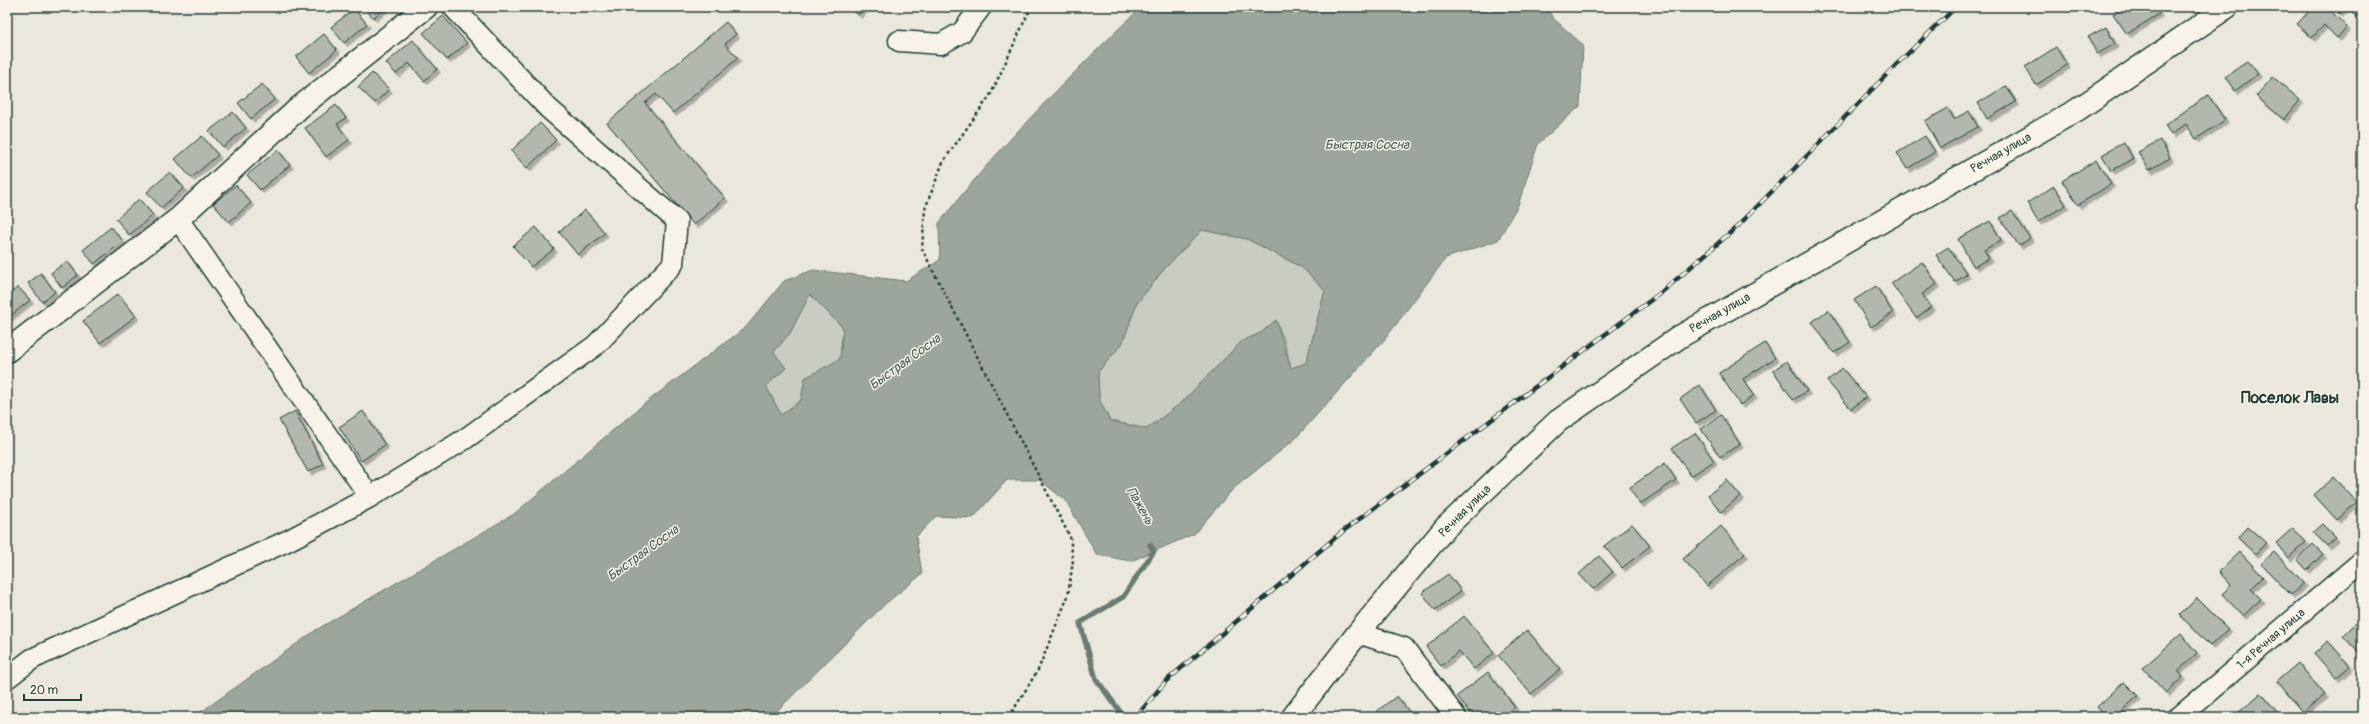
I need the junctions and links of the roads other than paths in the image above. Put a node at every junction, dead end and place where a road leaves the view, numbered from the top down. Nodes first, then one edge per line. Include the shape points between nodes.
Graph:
1 (426, 7) edge
2 (453, 7) edge
3 (982, 7) edge
4 (2227, 7) edge
5 (899, 41) dead end
6 (178, 219) junction
7 (7, 351) edge
8 (370, 497) junction
9 (2362, 560) edge
10 (1358, 633) junction
11 (7, 678) edge
12 (1293, 717) edge
13 (1456, 717) edge
14 (2180, 717) edge

1 - 6 street via 300,107
2 - 8 street via 548,108 677,221 673,264 596,345 465,439
3 - 5 street via 962,32 941,44
4 - 10 street, Речная улица via 2077,110 1681,336 1558,421 1445,528
6 - 7 street
6 - 8 street
8 - 11 street via 289,540 32,659
9 - 14 street, 1-я Речная улица
10 - 12 street, Речная улица
10 - 13 street via 1404,648

